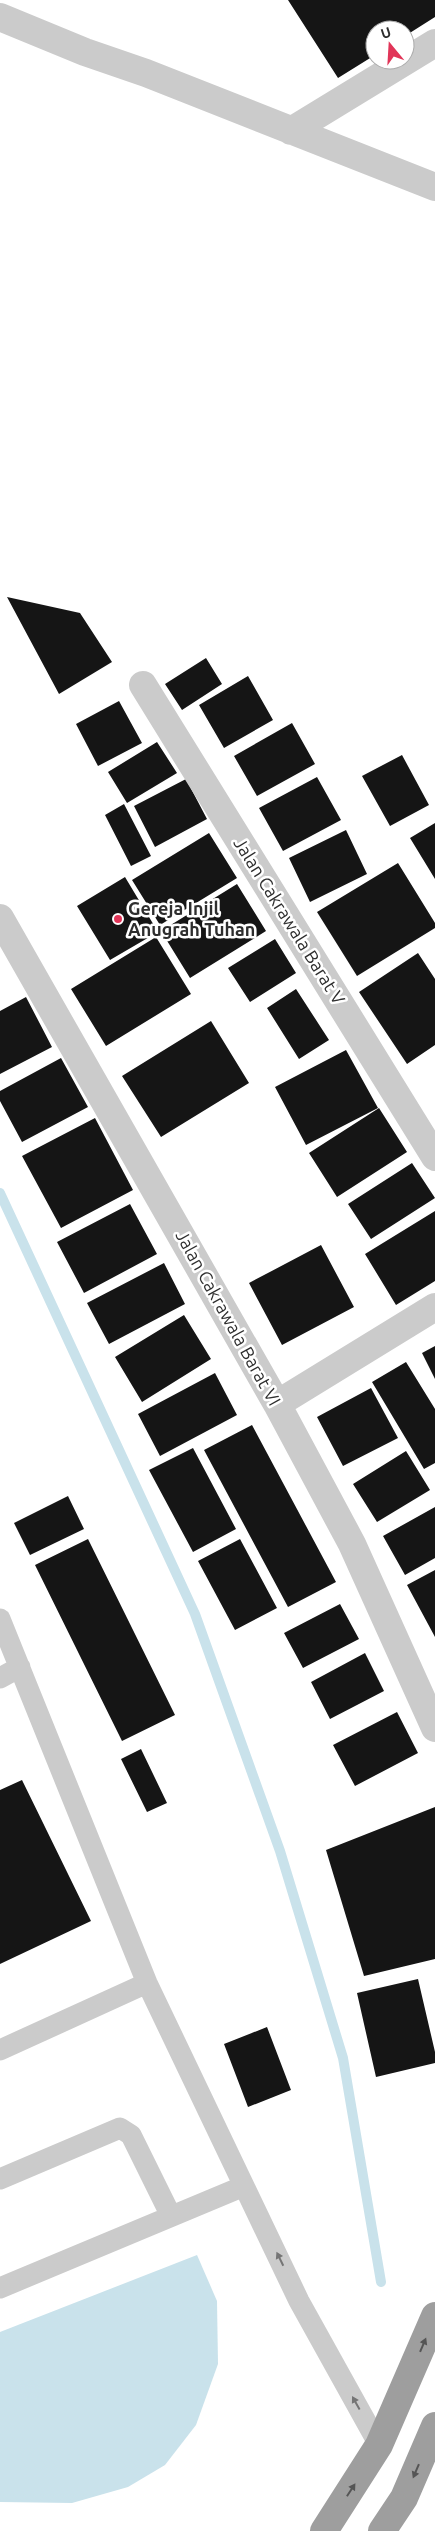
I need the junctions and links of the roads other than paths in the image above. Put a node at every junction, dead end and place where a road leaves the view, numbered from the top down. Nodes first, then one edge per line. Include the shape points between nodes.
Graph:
1 (0, 17) edge
2 (435, 43) edge
3 (291, 131) junction
4 (435, 187) edge
5 (143, 685) dead end
6 (0, 918) edge
7 (435, 1157) edge
8 (435, 1307) edge
9 (277, 1404) junction
10 (0, 1619) edge
11 (20, 1667) junction
12 (0, 1678) edge
13 (435, 1728) edge
14 (147, 1983) junction
15 (0, 2050) edge
16 (0, 2179) edge
17 (244, 2186) junction
18 (171, 2216) junction
19 (0, 2288) edge
20 (435, 2316) edge
21 (435, 2426) edge
22 (379, 2446) junction
23 (324, 2531) edge
24 (382, 2531) edge

1 - 3 street
2 - 3 street
3 - 4 street
5 - 7 street, Jalan Cakrawala Barat V
6 - 9 street, Jalan Cakrawala Barat VI
8 - 9 street
9 - 13 street, Jalan Cakrawala Barat VI via 352,1544
10 - 11 lane
11 - 12 lane
11 - 14 lane
14 - 15 lane
14 - 17 lane
16 - 18 lane via 120,2128 131,2135
17 - 18 lane
22 -> 17 lane via 299,2301
18 - 19 lane
22 -> 20 highway
21 -> 24 highway via 404,2498
23 -> 22 highway

